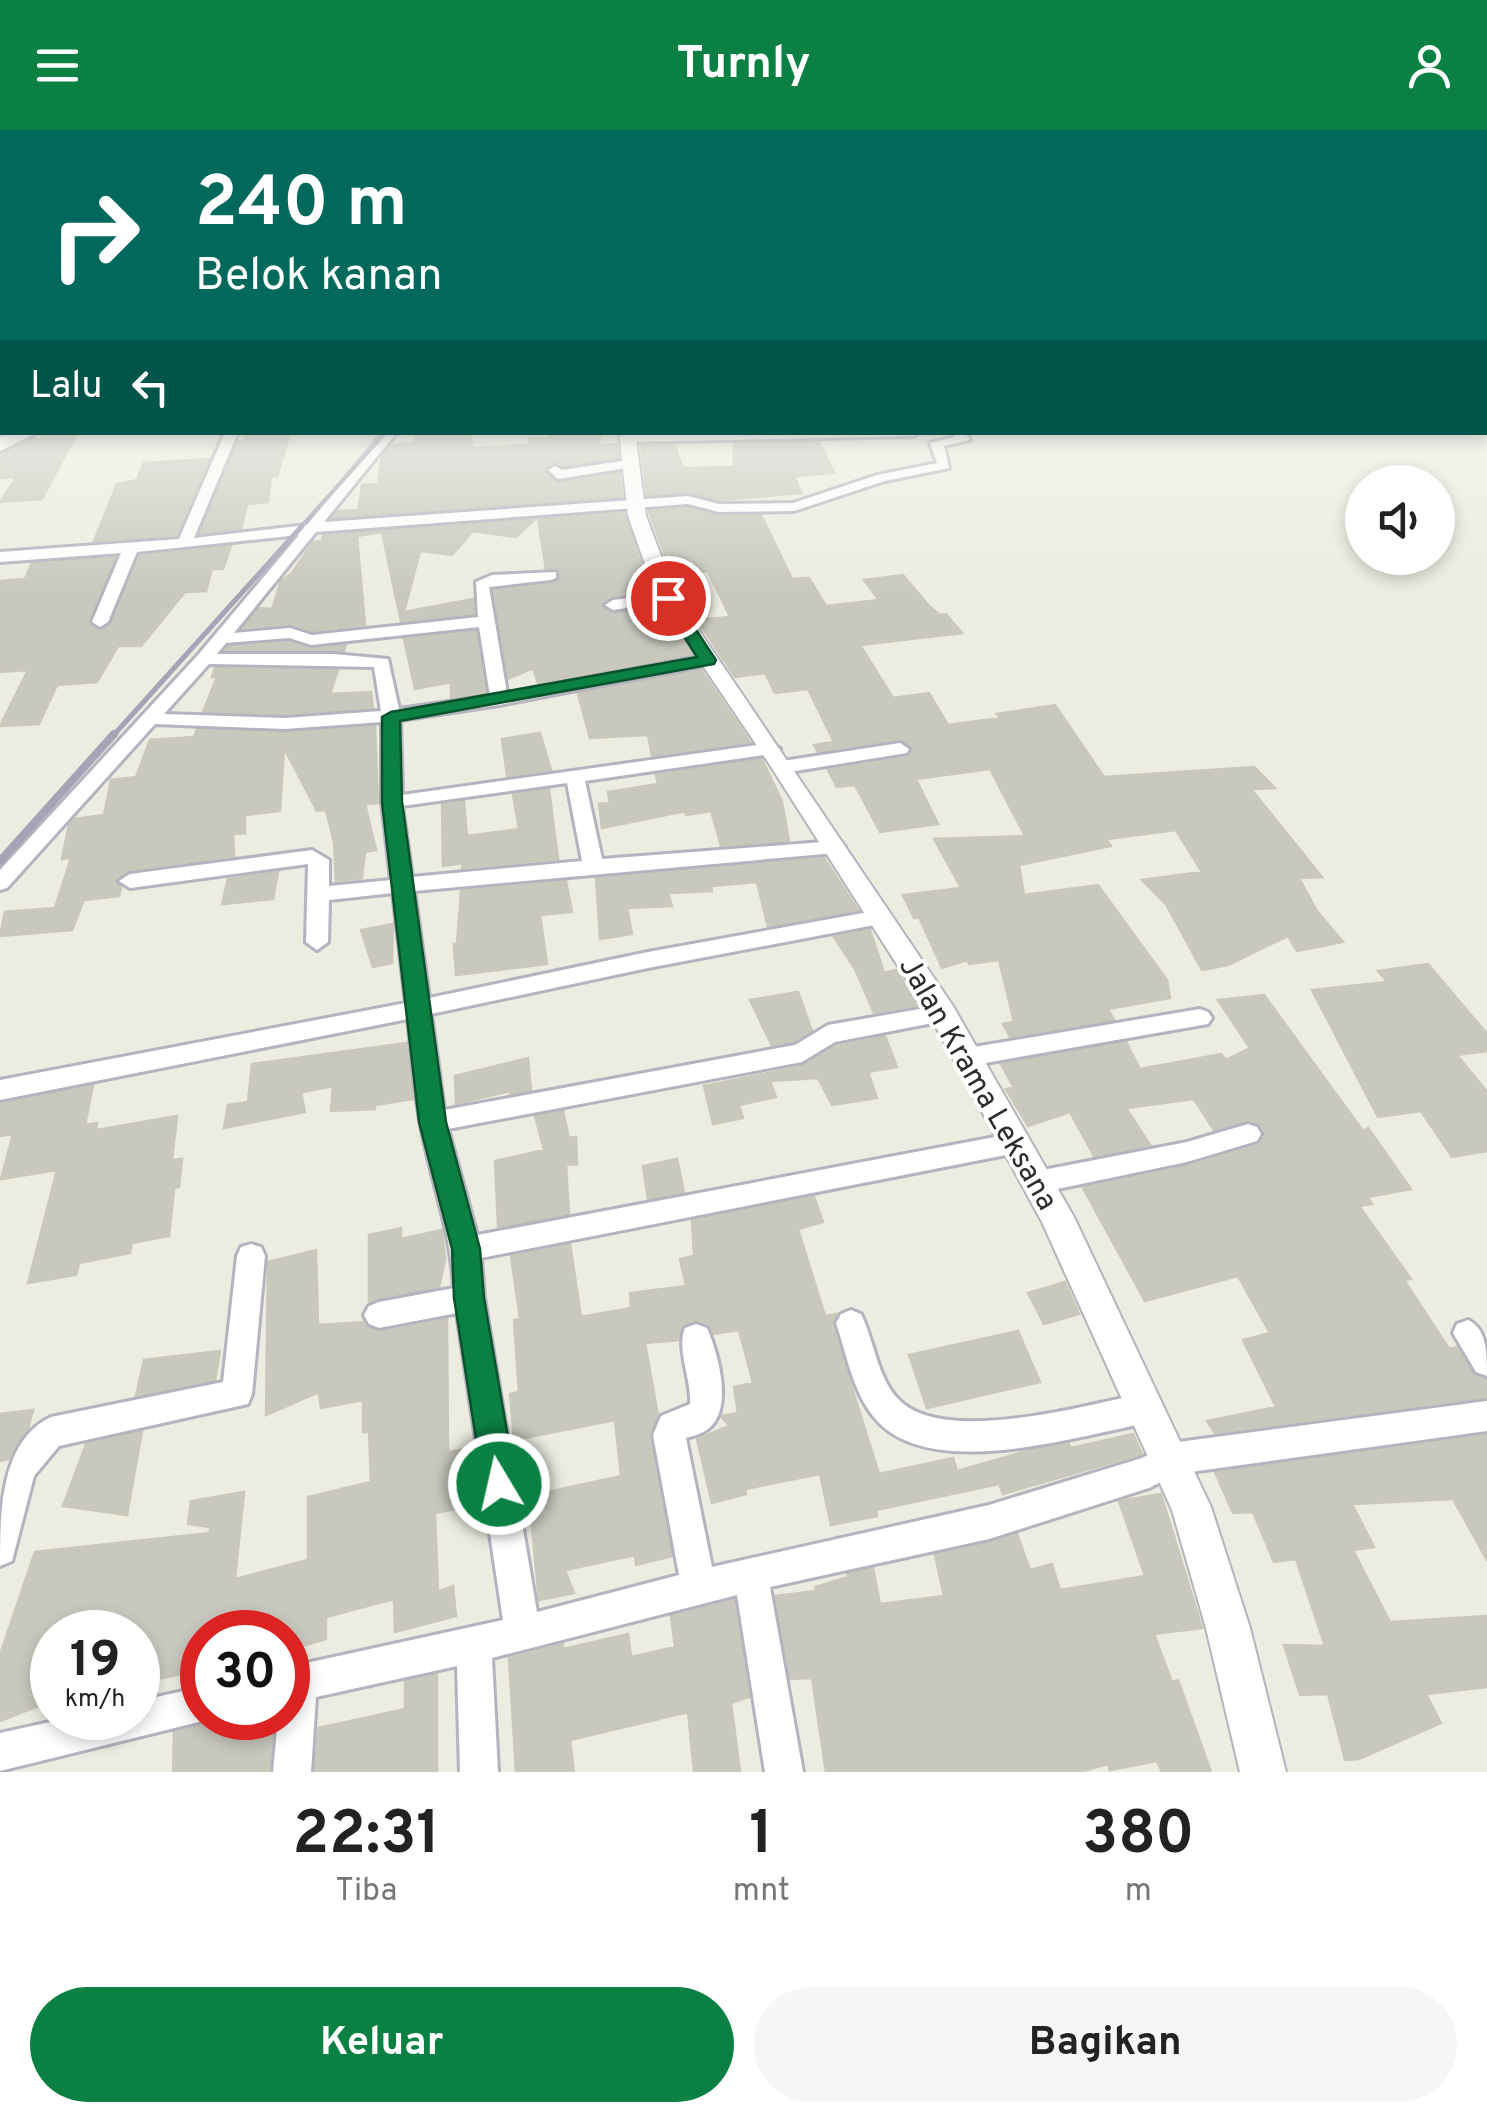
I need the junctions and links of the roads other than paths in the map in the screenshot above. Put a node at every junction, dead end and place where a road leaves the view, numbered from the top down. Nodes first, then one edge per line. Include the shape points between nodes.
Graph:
1 (229, 440) edge
2 (385, 440) edge
3 (703, 440) edge
4 (933, 440) edge
5 (961, 440) edge
6 (936, 443) junction
7 (627, 445) edge
8 (554, 470) dead end
9 (636, 505) junction
10 (306, 532) junction
11 (184, 544) junction
12 (131, 547) junction
13 (0, 557) edge
14 (552, 575) dead end
15 (668, 598) junction
16 (612, 605) dead end
17 (486, 621) junction
18 (100, 622) dead end
19 (211, 649) junction
20 (708, 660) junction
21 (499, 700) junction
22 (391, 717) junction
23 (152, 718) junction
24 (900, 748) dead end
25 (777, 758) junction
26 (576, 777) junction
27 (392, 802) junction
28 (835, 848) junction
29 (593, 866) junction
30 (130, 881) dead end
31 (0, 883) edge
32 (403, 886) junction
33 (316, 894) junction
34 (880, 918) junction
35 (317, 942) dead end
36 (418, 1009) junction
37 (942, 1013) junction
38 (1200, 1018) dead end
39 (968, 1057) junction
40 (0, 1090) edge
41 (432, 1122) junction
42 (1248, 1134) dead end
43 (1016, 1143) junction
44 (1038, 1182) junction
45 (466, 1249) junction
46 (252, 1256) dead end
47 (469, 1298) junction
48 (379, 1315) dead end
49 (851, 1324) dead end
50 (1468, 1332) dead end
51 (696, 1338) dead end
52 (1487, 1362) edge
53 (1147, 1408) junction
54 (1487, 1416) edge
55 (1170, 1459) junction
56 (0, 1548) edge
57 (751, 1574) junction
58 (699, 1590) junction
59 (524, 1634) junction
60 (474, 1644) junction
61 (310, 1680) edge
62 (180, 1711) edge
63 (292, 1740) edge
64 (2, 1758) edge
65 (292, 1772) edge
66 (479, 1772) edge
67 (784, 1772) edge
68 (1263, 1772) edge

1 - 11 street
2 - 10 street
3 - 7 street
4 - 6 street
5 - 6 street
6 - 9 street via 944,464 803,506 719,508 695,500
7 - 8 street via 558,475
7 - 9 street, Jalan Krama Leksana
9 - 10 street via 341,524
9 - 15 street, Jalan Krama Leksana
10 - 11 street
10 - 19 street
11 - 12 street
12 - 13 street
12 - 18 street
14 - 17 street via 484,582
15 - 16 street
15 - 20 street, Jalan Krama Leksana
17 - 19 street via 311,640 290,634
17 - 21 street
19 - 22 street via 382,663
19 - 23 street
20 - 21 street
20 - 25 street, Jalan Krama Leksana
21 - 22 street
22 - 23 street via 266,726
22 - 27 street
23 - 31 street
24 - 25 street
25 - 26 street
25 - 28 street, Jalan Krama Leksana
26 - 27 street
26 - 29 street
27 - 32 street
28 - 29 street
28 - 34 street, Jalan Krama Leksana
29 - 32 street
30 - 33 street via 312,858 319,860
32 - 33 street
32 - 36 street
33 - 35 street
34 - 36 street
34 - 37 street, Jalan Krama Leksana
36 - 40 street
36 - 41 street
37 - 39 street, Jalan Krama Leksana
37 - 41 street via 821,1036 802,1053
38 - 39 street
39 - 43 street, Jalan Krama Leksana
41 - 45 street
42 - 44 street
43 - 44 street, Jalan Krama Leksana
43 - 45 street
44 - 53 street, Jalan Krama Leksana
45 - 47 street
46 - 56 street via 237,1394 39,1439 18,1476
47 - 48 street
47 - 59 street
49 - 53 street via 882,1405 926,1432 995,1432
50 - 52 street
51 - 58 street via 704,1410 669,1435
53 - 55 street, Jalan Krama Leksana
54 - 55 street
55 - 57 street via 1149,1472 990,1522
55 - 68 street, Jalan Krama Leksana via 1228,1628
57 - 58 street
57 - 67 street
58 - 59 street
59 - 60 street
60 - 61 street
60 - 66 street
62 - 64 street
63 - 65 street

